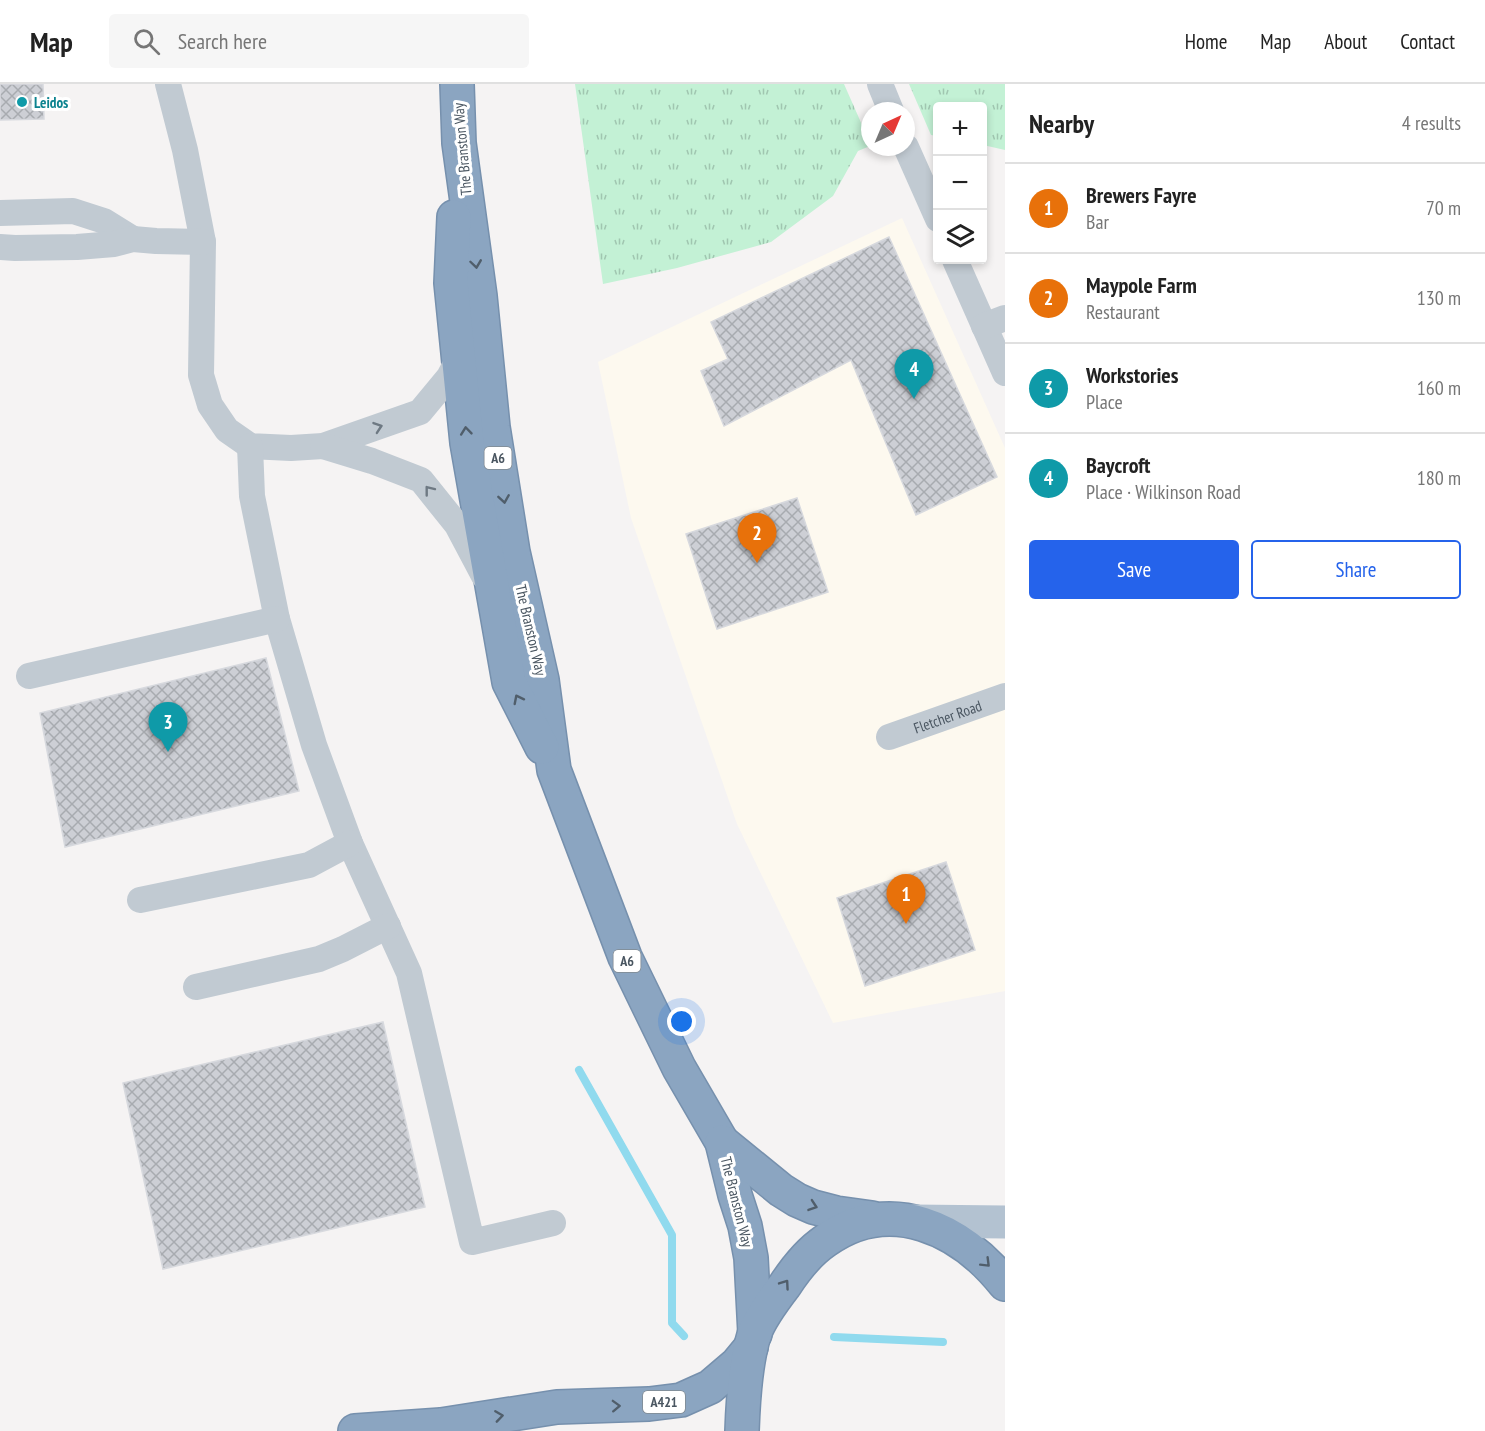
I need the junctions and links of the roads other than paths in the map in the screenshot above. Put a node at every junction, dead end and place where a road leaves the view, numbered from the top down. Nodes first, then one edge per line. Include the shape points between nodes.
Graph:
1 (168, 84) edge
2 (457, 84) edge
3 (880, 84) edge
4 (887, 102) edge
5 (459, 143) junction
6 (910, 156) edge
7 (934, 210) edge
8 (0, 213) edge
9 (134, 239) junction
10 (203, 242) junction
11 (0, 247) edge
12 (958, 264) edge
13 (995, 322) edge
14 (459, 358) junction
15 (1005, 373) edge
16 (250, 446) junction
17 (323, 446) junction
18 (493, 593) junction
19 (277, 619) junction
20 (29, 676) dead end
21 (1005, 696) edge
22 (889, 737) dead end
23 (554, 770) junction
24 (350, 843) junction
25 (140, 900) dead end
26 (388, 926) junction
27 (196, 987) dead end
28 (722, 1142) junction
29 (902, 1220) junction
30 (1005, 1222) edge
31 (554, 1223) dead end
32 (1005, 1284) edge
33 (753, 1340) junction
34 (355, 1431) edge
35 (742, 1431) edge

1 - 10 street via 186,150
2 - 5 highway, The Branston Way / A6
3 - 4 street
5 - 14 highway via 451,283
5 -> 23 highway, The Branston Way / A6 via 493,427 513,552 542,680
6 - 7 street
8 - 9 street via 74,211 104,221
9 - 10 street
9 - 11 street via 77,247
10 - 16 street via 201,375 210,405 227,430
12 - 13 street
13 - 15 street
17 -> 14 street via 420,412 449,377
18 -> 14 highway via 467,443
16 - 17 street
16 - 19 street via 252,496
18 -> 17 street via 457,525 421,480
23 -> 18 highway via 509,682
19 - 20 street
19 - 24 street via 314,745
21 - 22 street, Fletcher Road
23 - 28 highway, The Branston Way / A6 via 625,957 679,1068
24 - 25 street via 309,865
24 - 26 street
26 - 27 street via 319,959
26 - 31 street via 409,974 472,1242
28 -> 29 highway, The Branston Way / A6 via 782,1190 813,1207
28 - 33 highway, The Branston Way / A6 via 751,1258
29 - 30 main road
29 -> 32 highway via 939,1230 961,1242
33 -> 29 highway via 793,1273 824,1241 859,1224
34 -> 33 highway, A421 via 441,1425 557,1407 681,1400 710,1387 737,1364
33 - 35 highway

